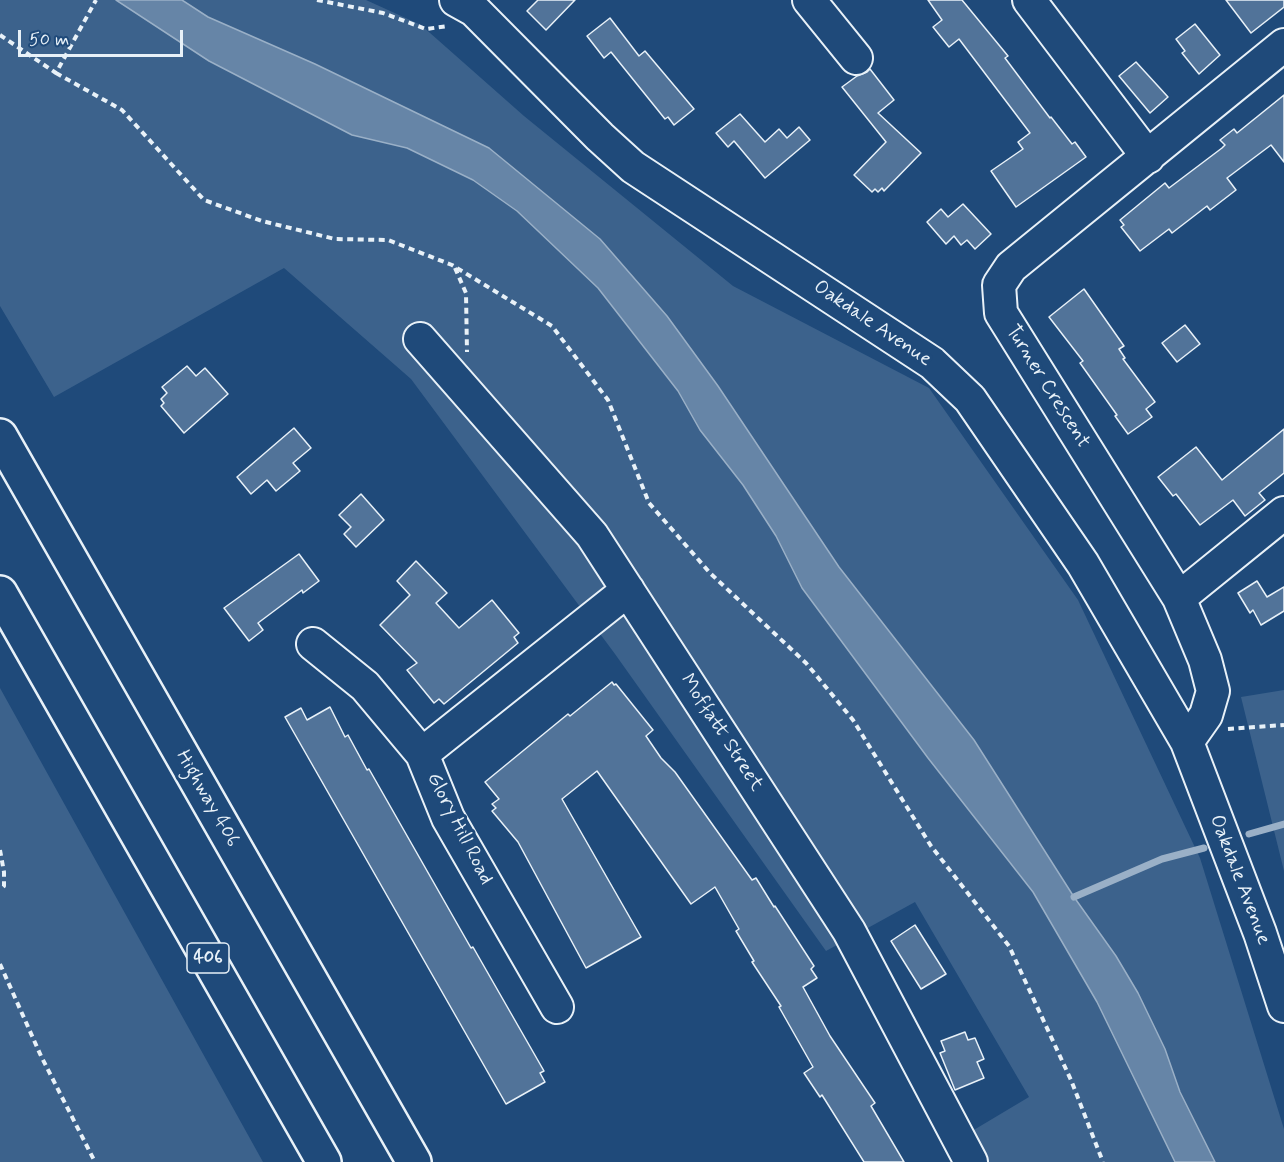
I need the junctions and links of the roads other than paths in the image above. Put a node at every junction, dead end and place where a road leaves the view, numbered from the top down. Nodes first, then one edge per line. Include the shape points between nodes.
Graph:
1 (809, 0) edge
2 (1029, 0) edge
3 (472, 3) edge
4 (1284, 45) edge
5 (856, 58) dead end
6 (1148, 157) junction
7 (420, 339) dead end
8 (0, 436) edge
9 (1284, 513) edge
10 (628, 590) junction
11 (0, 593) edge
12 (1179, 598) junction
13 (313, 644) dead end
14 (1187, 742) junction
15 (422, 754) junction
16 (1272, 930) edge
17 (1284, 1006) edge
18 (557, 1008) dead end
19 (324, 1162) edge
20 (414, 1162) edge
21 (971, 1162) edge

1 - 5 street
2 - 6 street
3 - 14 street, Oakdale Avenue via 633,167 932,363 970,399 1083,564
4 - 6 street, Turner Crescent
6 - 12 street, Turner Crescent via 1011,267 999,285 1001,313
7 - 10 street, Moffatt Street via 592,535
8 - 20 highway, Highway 406
9 - 12 street
10 - 15 street, Glory Hill Road
10 - 21 street, Moffatt Street via 849,931
11 - 19 highway, 406
12 - 14 street, Turner Crescent via 1205,660 1213,691 1206,715
13 - 15 street via 366,686
14 - 16 street, Oakdale Avenue via 1204,788
15 - 18 street, Glory Hill Road via 448,818
16 - 17 street, Oakdale Avenue

